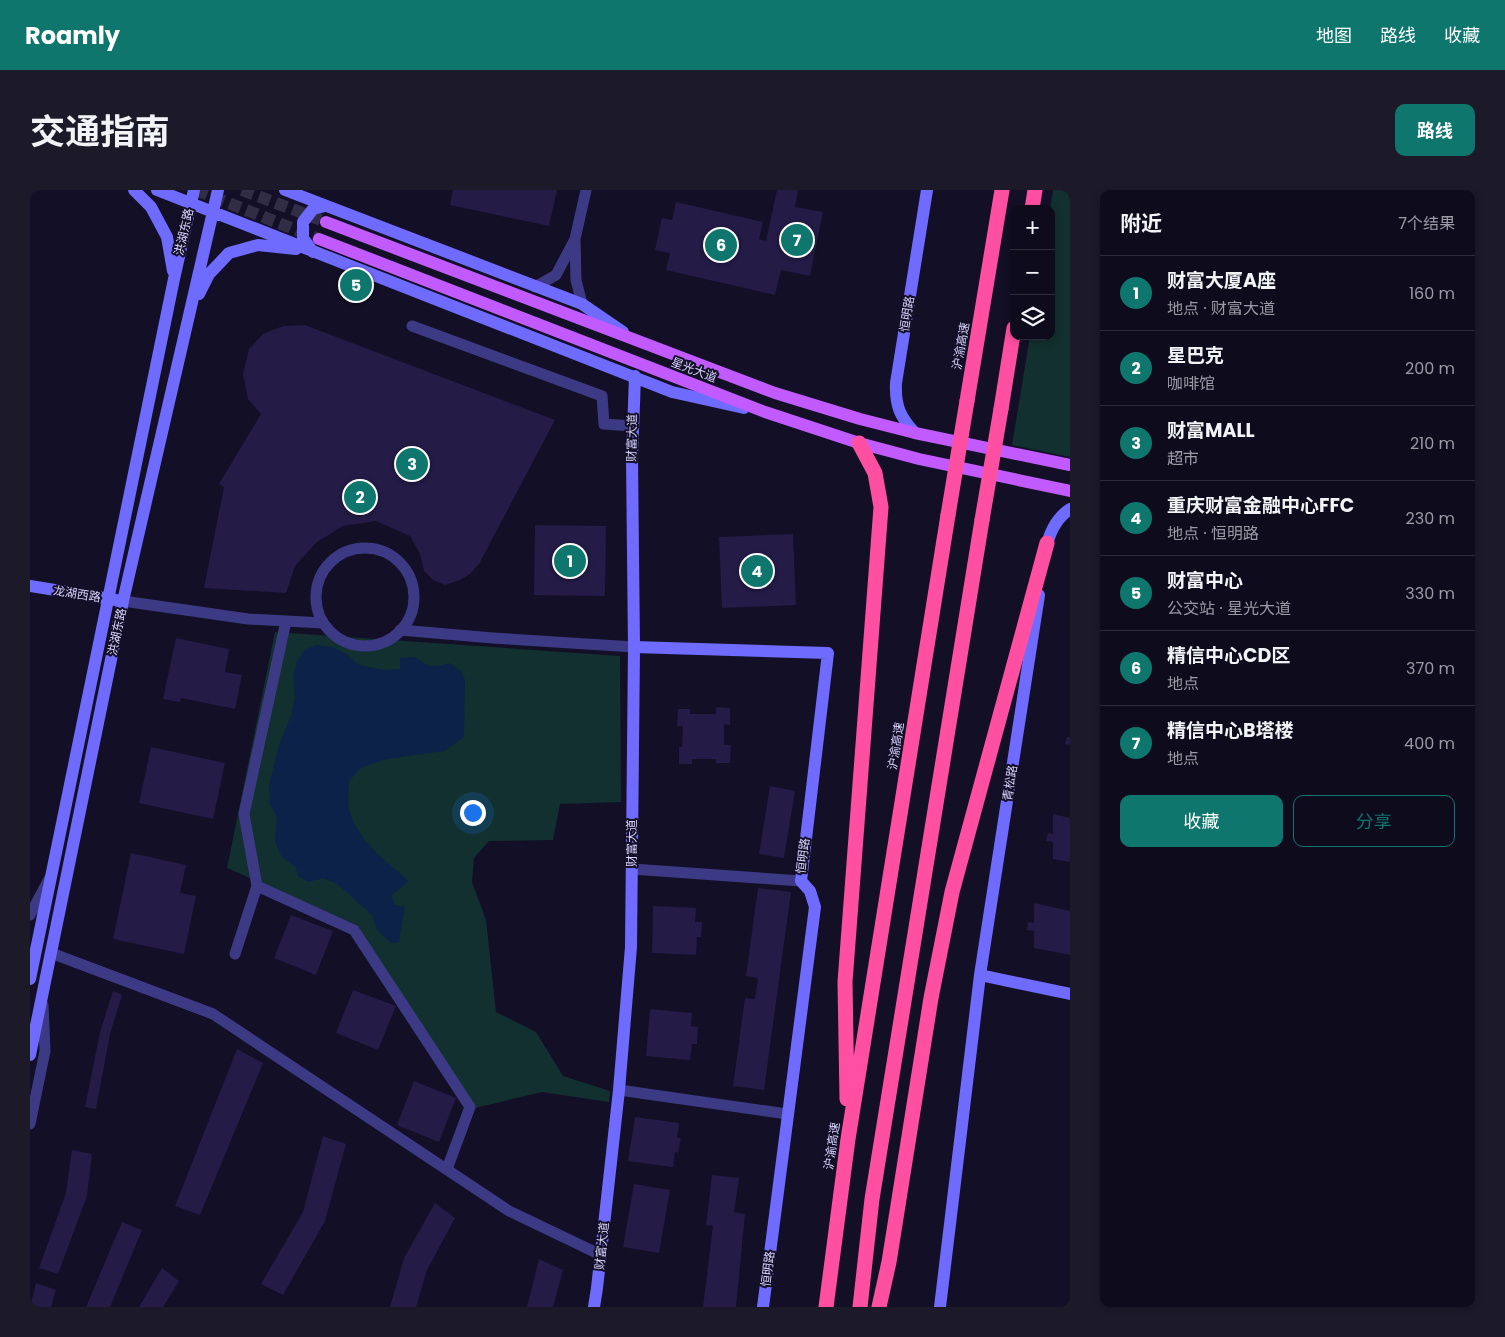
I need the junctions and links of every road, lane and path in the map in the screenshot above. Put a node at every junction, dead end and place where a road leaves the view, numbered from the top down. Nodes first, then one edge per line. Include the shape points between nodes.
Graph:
1 (134, 190) edge
2 (157, 190) edge
3 (194, 190) edge
4 (218, 190) edge
5 (586, 190) edge
6 (927, 190) edge
7 (1002, 190) edge
8 (1035, 190) edge
9 (288, 191) edge
10 (191, 203) junction
11 (1033, 205) edge
12 (325, 206) junction
13 (213, 211) junction
14 (326, 222) tunnel mouth
15 (319, 239) tunnel mouth
16 (575, 239) junction
17 (313, 252) junction
18 (174, 279) junction
19 (536, 287) junction
20 (582, 304) junction
21 (190, 314) junction
22 (412, 326) dead end
23 (632, 339) junction
24 (1012, 340) edge
25 (635, 376) junction
26 (766, 412) junction
27 (632, 426) junction
28 (915, 433) junction
29 (859, 443) junction
30 (1070, 465) edge
31 (1070, 491) edge
32 (1070, 509) edge
33 (1047, 543) junction
34 (30, 586) edge
35 (108, 599) junction
36 (123, 601) junction
37 (286, 621) junction
38 (323, 623) junction
39 (400, 630) junction
40 (634, 647) junction
41 (632, 869) junction
42 (52, 872) junction
43 (800, 881) junction
44 (257, 886) junction
45 (30, 915) edge
46 (51, 953) junction
47 (235, 954) dead end
48 (980, 975) junction
49 (30, 979) edge
50 (42, 994) junction
51 (1070, 994) edge
52 (30, 1055) edge
53 (619, 1090) junction
54 (787, 1114) junction
55 (30, 1124) edge
56 (848, 1139) junction
57 (447, 1169) junction
58 (601, 1255) junction
59 (594, 1307) edge
60 (763, 1307) edge
61 (826, 1307) edge
62 (860, 1307) edge
63 (879, 1307) edge
64 (940, 1307) edge

1 - 18 street via 151,207 167,237
2 - 10 street
3 - 10 street, 洪湖东路
4 - 13 street, 洪湖东路
5 - 16 street
6 - 28 street, 恒明路 via 895,395 903,420
7 - 56 highway, 沪渝高速, bridge
8 - 11 highway
9 - 12 street
10 - 13 street
10 - 18 street, 洪湖东路
12 - 17 street via 313,209 303,222 303,238
12 - 19 street
13 - 17 street
13 - 21 street, 洪湖东路
14 - 23 main road, 星光大道
15 - 26 main road, 星光大道
16 - 19 street via 556,275
16 - 20 street via 576,280
17 - 21 street via 258,245 228,253 209,274
17 - 25 street
18 - 35 street, 洪湖东路
19 - 20 street
20 - 23 street
21 - 36 street, 洪湖东路
22 - 27 street via 602,396 604,424
23 - 28 main road, 星光大道 via 775,393
24 - 62 highway, bridge via 872,1199
25 - 26 street via 672,392
25 - 27 street, 财富大道
26 - 29 main road, 星光大道
27 - 40 street, 财富大道
28 - 30 main road, 星光大道
29 - 31 main road, 星光大道 via 918,459
29 - 56 highway via 875,473 881,507 845,982
32 - 33 street, 青松路 via 1055,524
33 - 48 street, 青松路
33 - 63 highway via 952,892 930,998 889,1262
34 - 35 street, 龙湖西路
35 - 36 street, 龙湖西路
35 - 42 street, 洪湖东路
36 - 37 street via 248,619
36 - 46 street, 洪湖东路
37 - 38 street
37 - 44 street via 244,814
38 - 39 street via 348,644 364,646 380,644
38 - 39 street via 317,608 316,591 320,576 342,553 374,548 401,564 410,577 414,592 412,608
39 - 40 street
40 - 41 street, 财富大道
40 - 43 street, 恒明路 via 828,653
41 - 43 street
41 - 53 street, 财富大道 via 631,946
42 - 45 street
42 - 49 street, 洪湖东路
43 - 54 street, 恒明路 via 810,891 815,907
44 - 47 street
44 - 57 street via 354,930 470,1107
46 - 50 street, 洪湖东路
46 - 57 street via 213,1014
48 - 51 street
48 - 64 street, 青松路
50 - 52 street, 洪湖东路
50 - 55 street via 45,1051
53 - 54 street
53 - 58 street, 财富大道
54 - 60 street, 恒明路
56 - 61 highway, 沪渝高速
57 - 58 street via 510,1211
58 - 59 street, 财富大道

